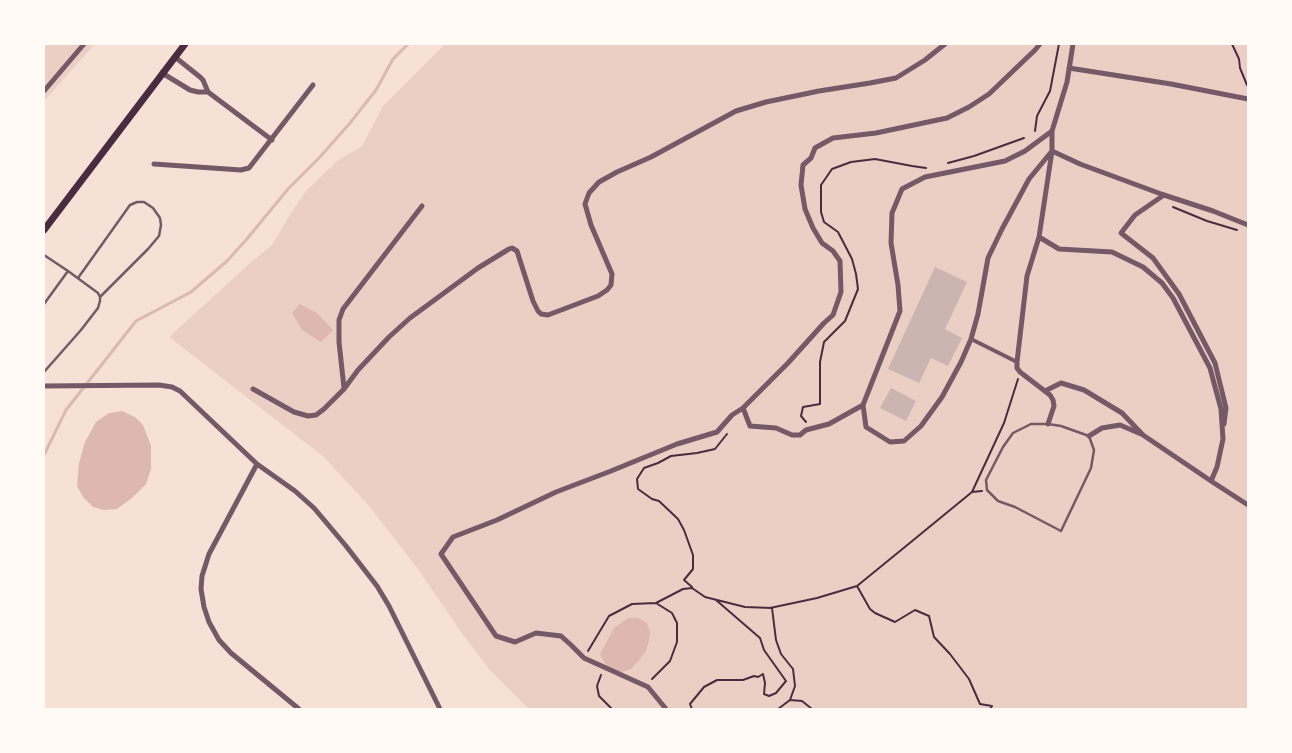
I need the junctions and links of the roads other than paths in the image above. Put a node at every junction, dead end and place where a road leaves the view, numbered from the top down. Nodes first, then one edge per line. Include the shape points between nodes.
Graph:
1 (84, 44) edge
2 (185, 44) edge
3 (945, 44) edge
4 (1040, 44) edge
5 (1073, 44) edge
6 (175, 56) junction
7 (1069, 68) junction
8 (162, 73) junction
9 (313, 86) dead end
10 (44, 91) edge
11 (208, 92) junction
12 (1248, 99) edge
13 (1052, 130) junction
14 (272, 140) junction
15 (1052, 151) junction
16 (154, 164) dead end
17 (1164, 196) junction
18 (422, 206) dead end
19 (1248, 225) edge
20 (44, 230) edge
21 (1040, 237) junction
22 (44, 255) edge
23 (68, 271) junction
24 (78, 278) junction
25 (100, 297) junction
26 (44, 304) edge
27 (970, 339) junction
28 (1017, 362) junction
29 (44, 372) edge
30 (44, 386) edge
31 (253, 389) dead end
32 (344, 389) junction
33 (1045, 391) junction
34 (863, 405) junction
35 (744, 408) junction
36 (1048, 424) junction
37 (1144, 435) junction
38 (1089, 436) junction
39 (1222, 439) junction
40 (257, 464) junction
41 (1211, 481) junction
42 (1248, 505) edge
43 (299, 709) edge
44 (440, 709) edge
45 (666, 709) edge

1 - 10 street
2 - 6 main road
3 - 32 street via 896,78 766,102 736,111 599,182 588,193 585,204 612,274 607,290 576,305 548,315 541,314 533,301 517,251 509,249 410,318 358,370
4 - 35 street via 988,94 947,118 876,133 833,138 815,148 812,158 803,165 804,209 822,243 840,261 841,292 833,316
5 - 7 street
6 - 8 main road
6 - 11 street via 200,77
7 - 12 street
7 - 13 street
8 - 11 street via 190,90
8 - 20 main road
9 - 14 street
11 - 14 street
13 - 15 street
13 - 34 street via 1006,161 925,177 902,189 892,213 890,243 900,311
14 - 16 street via 246,170
15 - 17 street
15 - 21 street
15 - 27 street via 1029,179 988,258
17 - 19 street
17 - 39 street via 1134,215 1121,233 1153,258 1179,294 1215,363 1226,408
18 - 32 street via 343,309 339,320 339,342
21 - 28 street via 1027,276
21 - 39 street via 1059,249 1112,252 1143,267 1162,283 1210,368 1221,410
22 - 23 lane
23 - 24 lane
23 - 26 lane
24 - 25 lane
24 - 25 lane via 130,205 144,202 153,208 160,218 159,236
25 - 29 lane via 98,308
27 - 28 street
27 - 34 street via 942,397 921,426 904,441 890,442 866,427
28 - 33 street via 1020,372
30 - 40 street via 172,386
31 - 32 street via 294,412 308,416 324,410
33 - 36 street via 1054,406
33 - 37 street via 1061,383 1084,390 1122,413
34 - 35 street via 829,424 806,430 800,435 776,428 750,426
35 - 45 street via 732,415 717,432 677,444 556,492 453,537 441,554 496,636 515,642 536,633 560,636 584,658 648,687
36 - 38 lane
36 - 38 lane via 1031,424 1013,433 986,480 987,490 998,501 1061,531 1091,468 1094,450
37 - 38 street via 1120,426 1102,428
37 - 41 street
39 - 41 street
40 - 43 street via 209,554 202,576 204,607 219,640 231,653
40 - 44 street via 314,508 376,586
41 - 42 street

